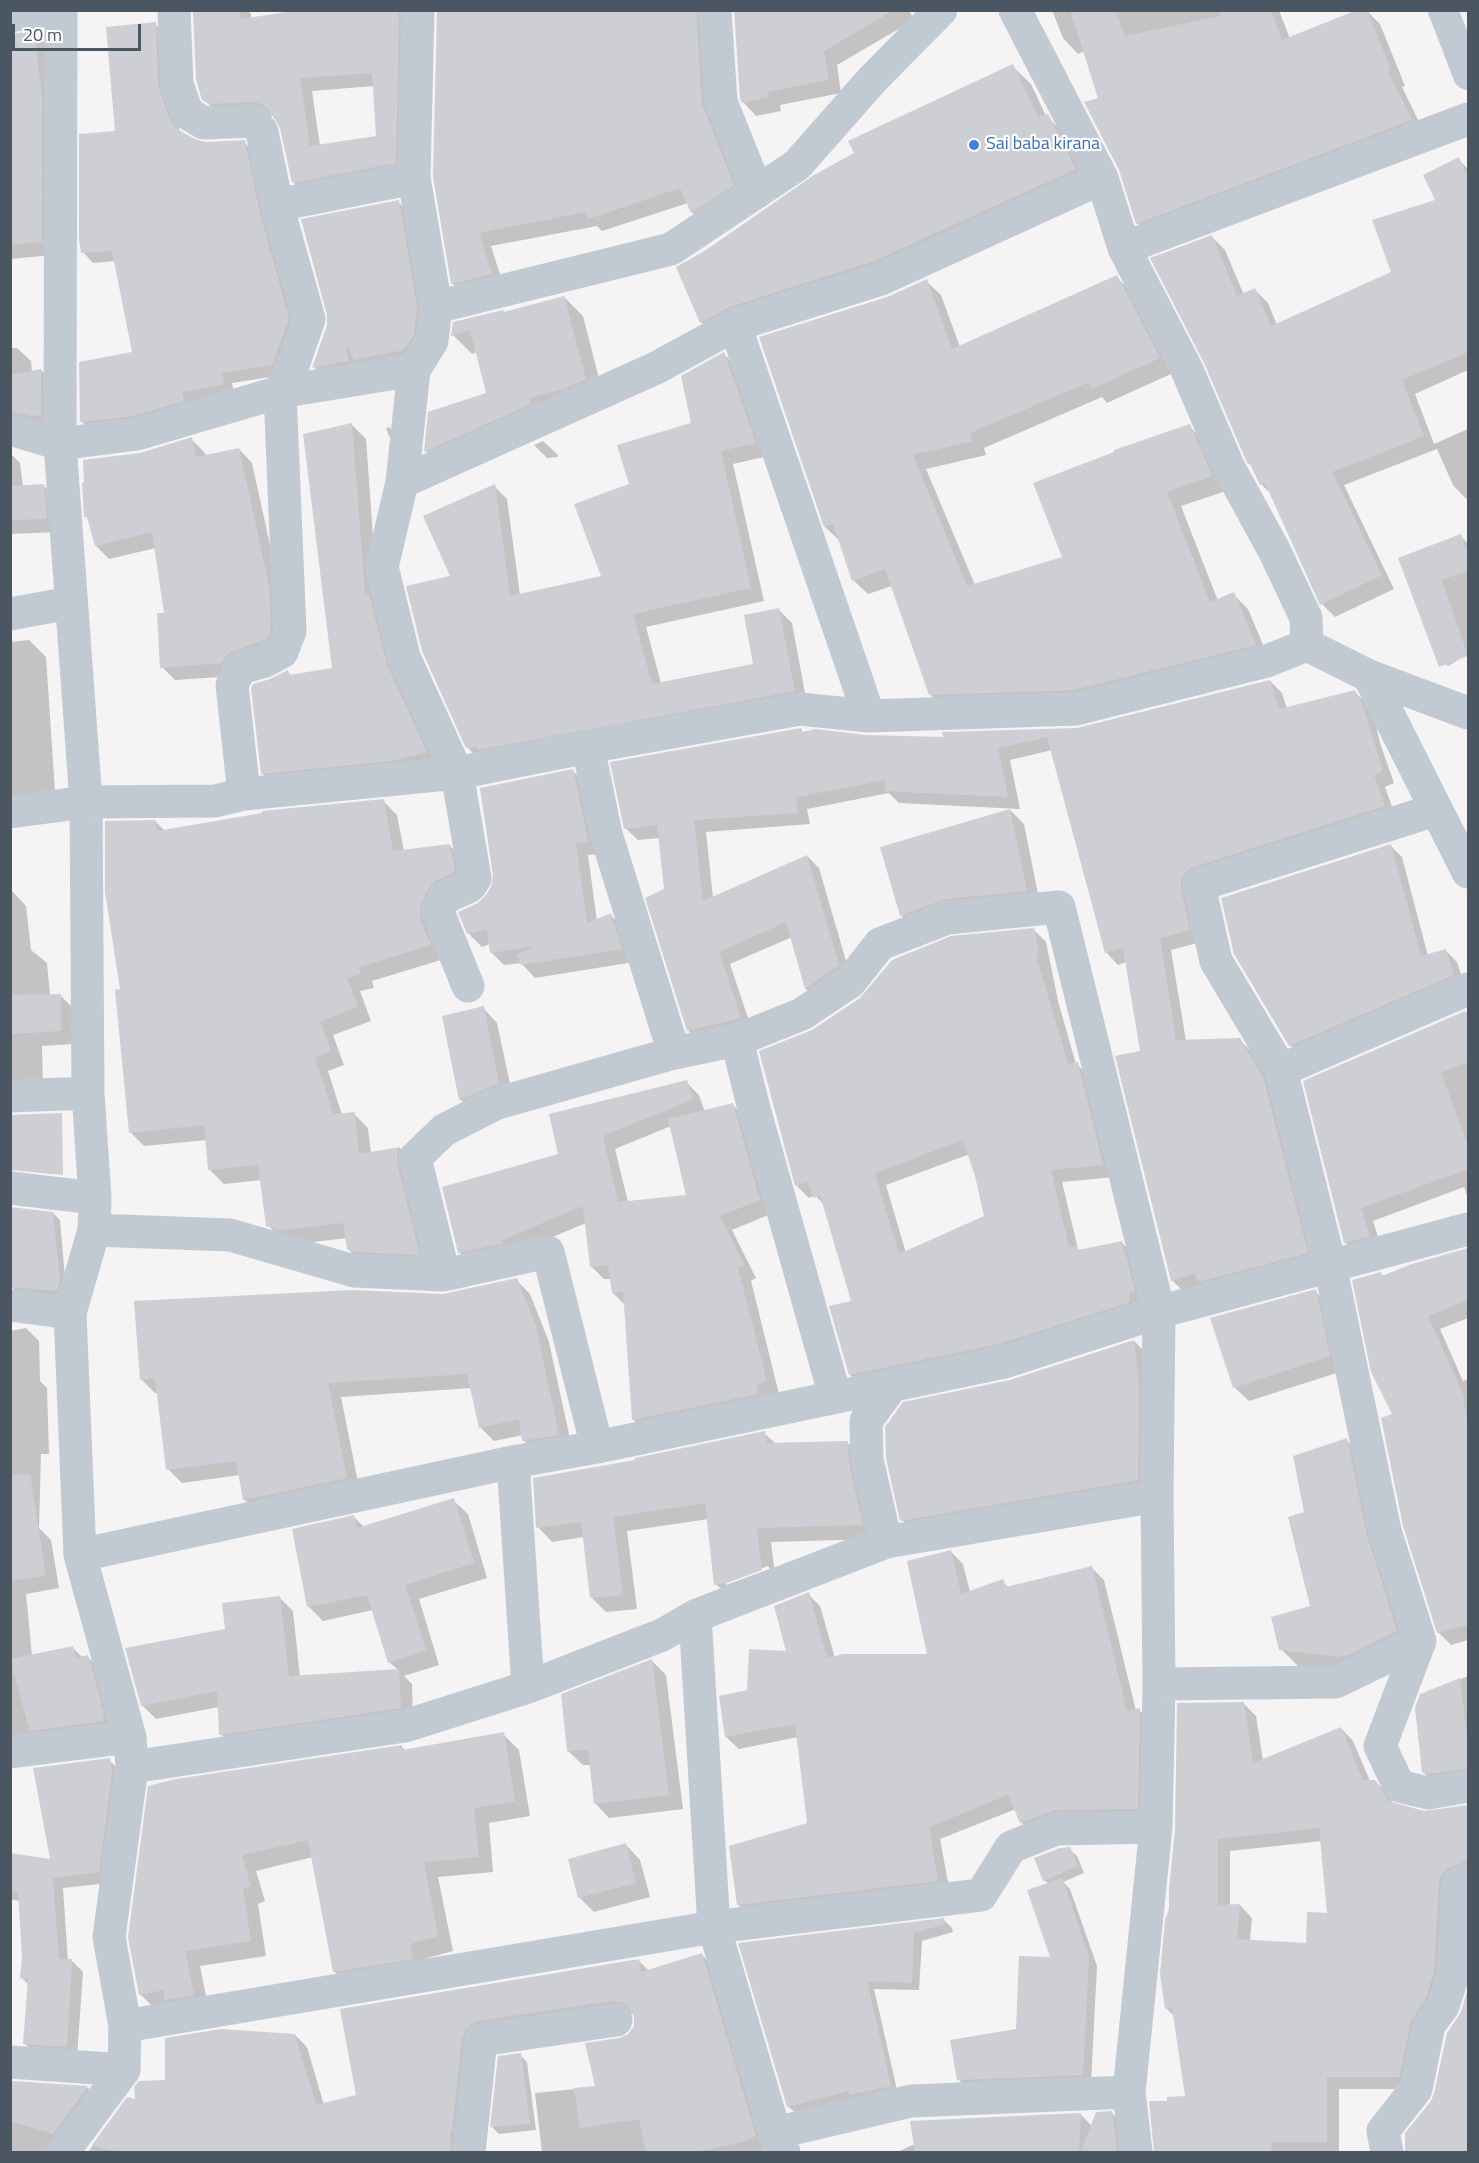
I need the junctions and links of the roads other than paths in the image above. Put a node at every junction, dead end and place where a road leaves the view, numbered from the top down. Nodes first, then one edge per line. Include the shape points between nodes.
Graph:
1 (45, 10) edge
2 (61, 10) edge
3 (174, 10) edge
4 (418, 10) edge
5 (715, 10) edge
6 (941, 10) edge
7 (1015, 10) edge
8 (1443, 10) edge
9 (10, 16) edge
10 (1468, 75) edge
11 (1468, 118) edge
12 (414, 178) junction
13 (1102, 178) junction
14 (757, 192) junction
15 (277, 205) junction
16 (1124, 248) junction
17 (436, 306) junction
18 (735, 325) junction
19 (414, 370) junction
20 (280, 392) junction
21 (10, 429) edge
22 (60, 444) junction
23 (402, 482) junction
24 (70, 603) junction
25 (10, 614) edge
26 (1307, 645) junction
27 (1369, 676) junction
28 (1468, 713) edge
29 (869, 716) junction
30 (588, 747) junction
31 (457, 773) junction
32 (244, 794) junction
33 (86, 802) junction
34 (1435, 810) junction
35 (10, 812) edge
36 (1468, 872) edge
37 (468, 986) dead end
38 (1468, 989) edge
39 (737, 1040) junction
40 (674, 1053) junction
41 (1281, 1070) junction
42 (88, 1093) junction
43 (10, 1096) edge
44 (10, 1188) edge
45 (95, 1214) junction
46 (1468, 1228) edge
47 (1330, 1265) junction
48 (444, 1275) junction
49 (10, 1305) edge
50 (1159, 1312) junction
51 (70, 1313) junction
52 (893, 1384) junction
53 (835, 1396) junction
54 (597, 1447) junction
55 (513, 1462) junction
56 (1156, 1496) junction
57 (886, 1542) junction
58 (80, 1555) junction
59 (695, 1616) junction
60 (1420, 1641) junction
61 (1160, 1684) junction
62 (528, 1688) junction
63 (10, 1752) edge
64 (131, 1752) junction
65 (1468, 1786) edge
66 (1155, 1827) junction
67 (1468, 1879) edge
68 (714, 1927) junction
69 (616, 2019) dead end
70 (126, 2026) junction
71 (10, 2062) edge
72 (124, 2070) junction
73 (1129, 2092) junction
74 (780, 2143) edge
75 (63, 2152) edge
76 (469, 2152) edge
77 (1136, 2152) edge
78 (1387, 2152) edge

1 - 9 street
2 - 22 street
3 - 15 street via 177,84 187,113 204,123 254,121 262,132
4 - 12 street
5 - 14 street via 722,102
6 - 14 street via 797,165
7 - 13 street
8 - 10 street
11 - 16 street
12 - 15 street
12 - 17 street
13 - 16 street
13 - 18 street via 881,279
14 - 17 street via 671,249
15 - 20 street via 309,319
16 - 26 street via 1306,618
17 - 19 street via 432,341
18 - 23 street via 656,368
18 - 29 street
19 - 20 street
19 - 23 street
20 - 22 street via 137,434
20 - 32 street via 290,631 282,652 240,668 232,685
21 - 22 street
22 - 24 street
23 - 31 street via 382,567 404,657
24 - 25 street
24 - 33 street
26 - 27 street
26 - 29 street via 1267,661 1076,709
27 - 28 street
27 - 34 street
29 - 30 street via 800,709
30 - 31 street
30 - 40 street via 606,834
31 - 32 street
31 - 37 street via 475,878 470,886 444,898 438,912
32 - 33 street via 215,801
33 - 35 street
33 - 42 street
34 - 36 street
34 - 41 street via 1199,885 1216,961
38 - 41 street
39 - 40 street
39 - 50 street via 802,1014 850,982 880,944 947,918 1059,907
39 - 53 street
40 - 48 street via 495,1104 444,1130 415,1158
41 - 47 street
42 - 43 street
42 - 45 street
44 - 45 street
45 - 48 street via 231,1235 354,1271
45 - 51 street
46 - 47 street
47 - 50 street
47 - 60 street via 1385,1531
48 - 54 street via 548,1252
49 - 51 street
50 - 52 street via 1004,1362
50 - 56 street
51 - 58 street
52 - 53 street
52 - 57 street via 866,1421 867,1460
53 - 54 street
54 - 55 street
55 - 58 street
55 - 62 street
56 - 57 street
56 - 61 street
57 - 59 street
58 - 64 street
59 - 62 street via 662,1635
59 - 68 street
60 - 61 street via 1336,1682
60 - 65 street via 1380,1746 1399,1786 1428,1793
61 - 66 street
62 - 64 street via 405,1726
63 - 64 street
64 - 70 street via 109,1937
66 - 68 street via 1056,1829 1011,1847 981,1895
66 - 73 street
67 - 78 street via 1458,1884 1453,1975 1443,2006 1429,2025 1416,2089 1383,2131
68 - 70 street
68 - 74 street
69 - 76 street via 481,2040
70 - 72 street
71 - 72 street
72 - 75 street
73 - 74 street via 911,2101
73 - 77 street

